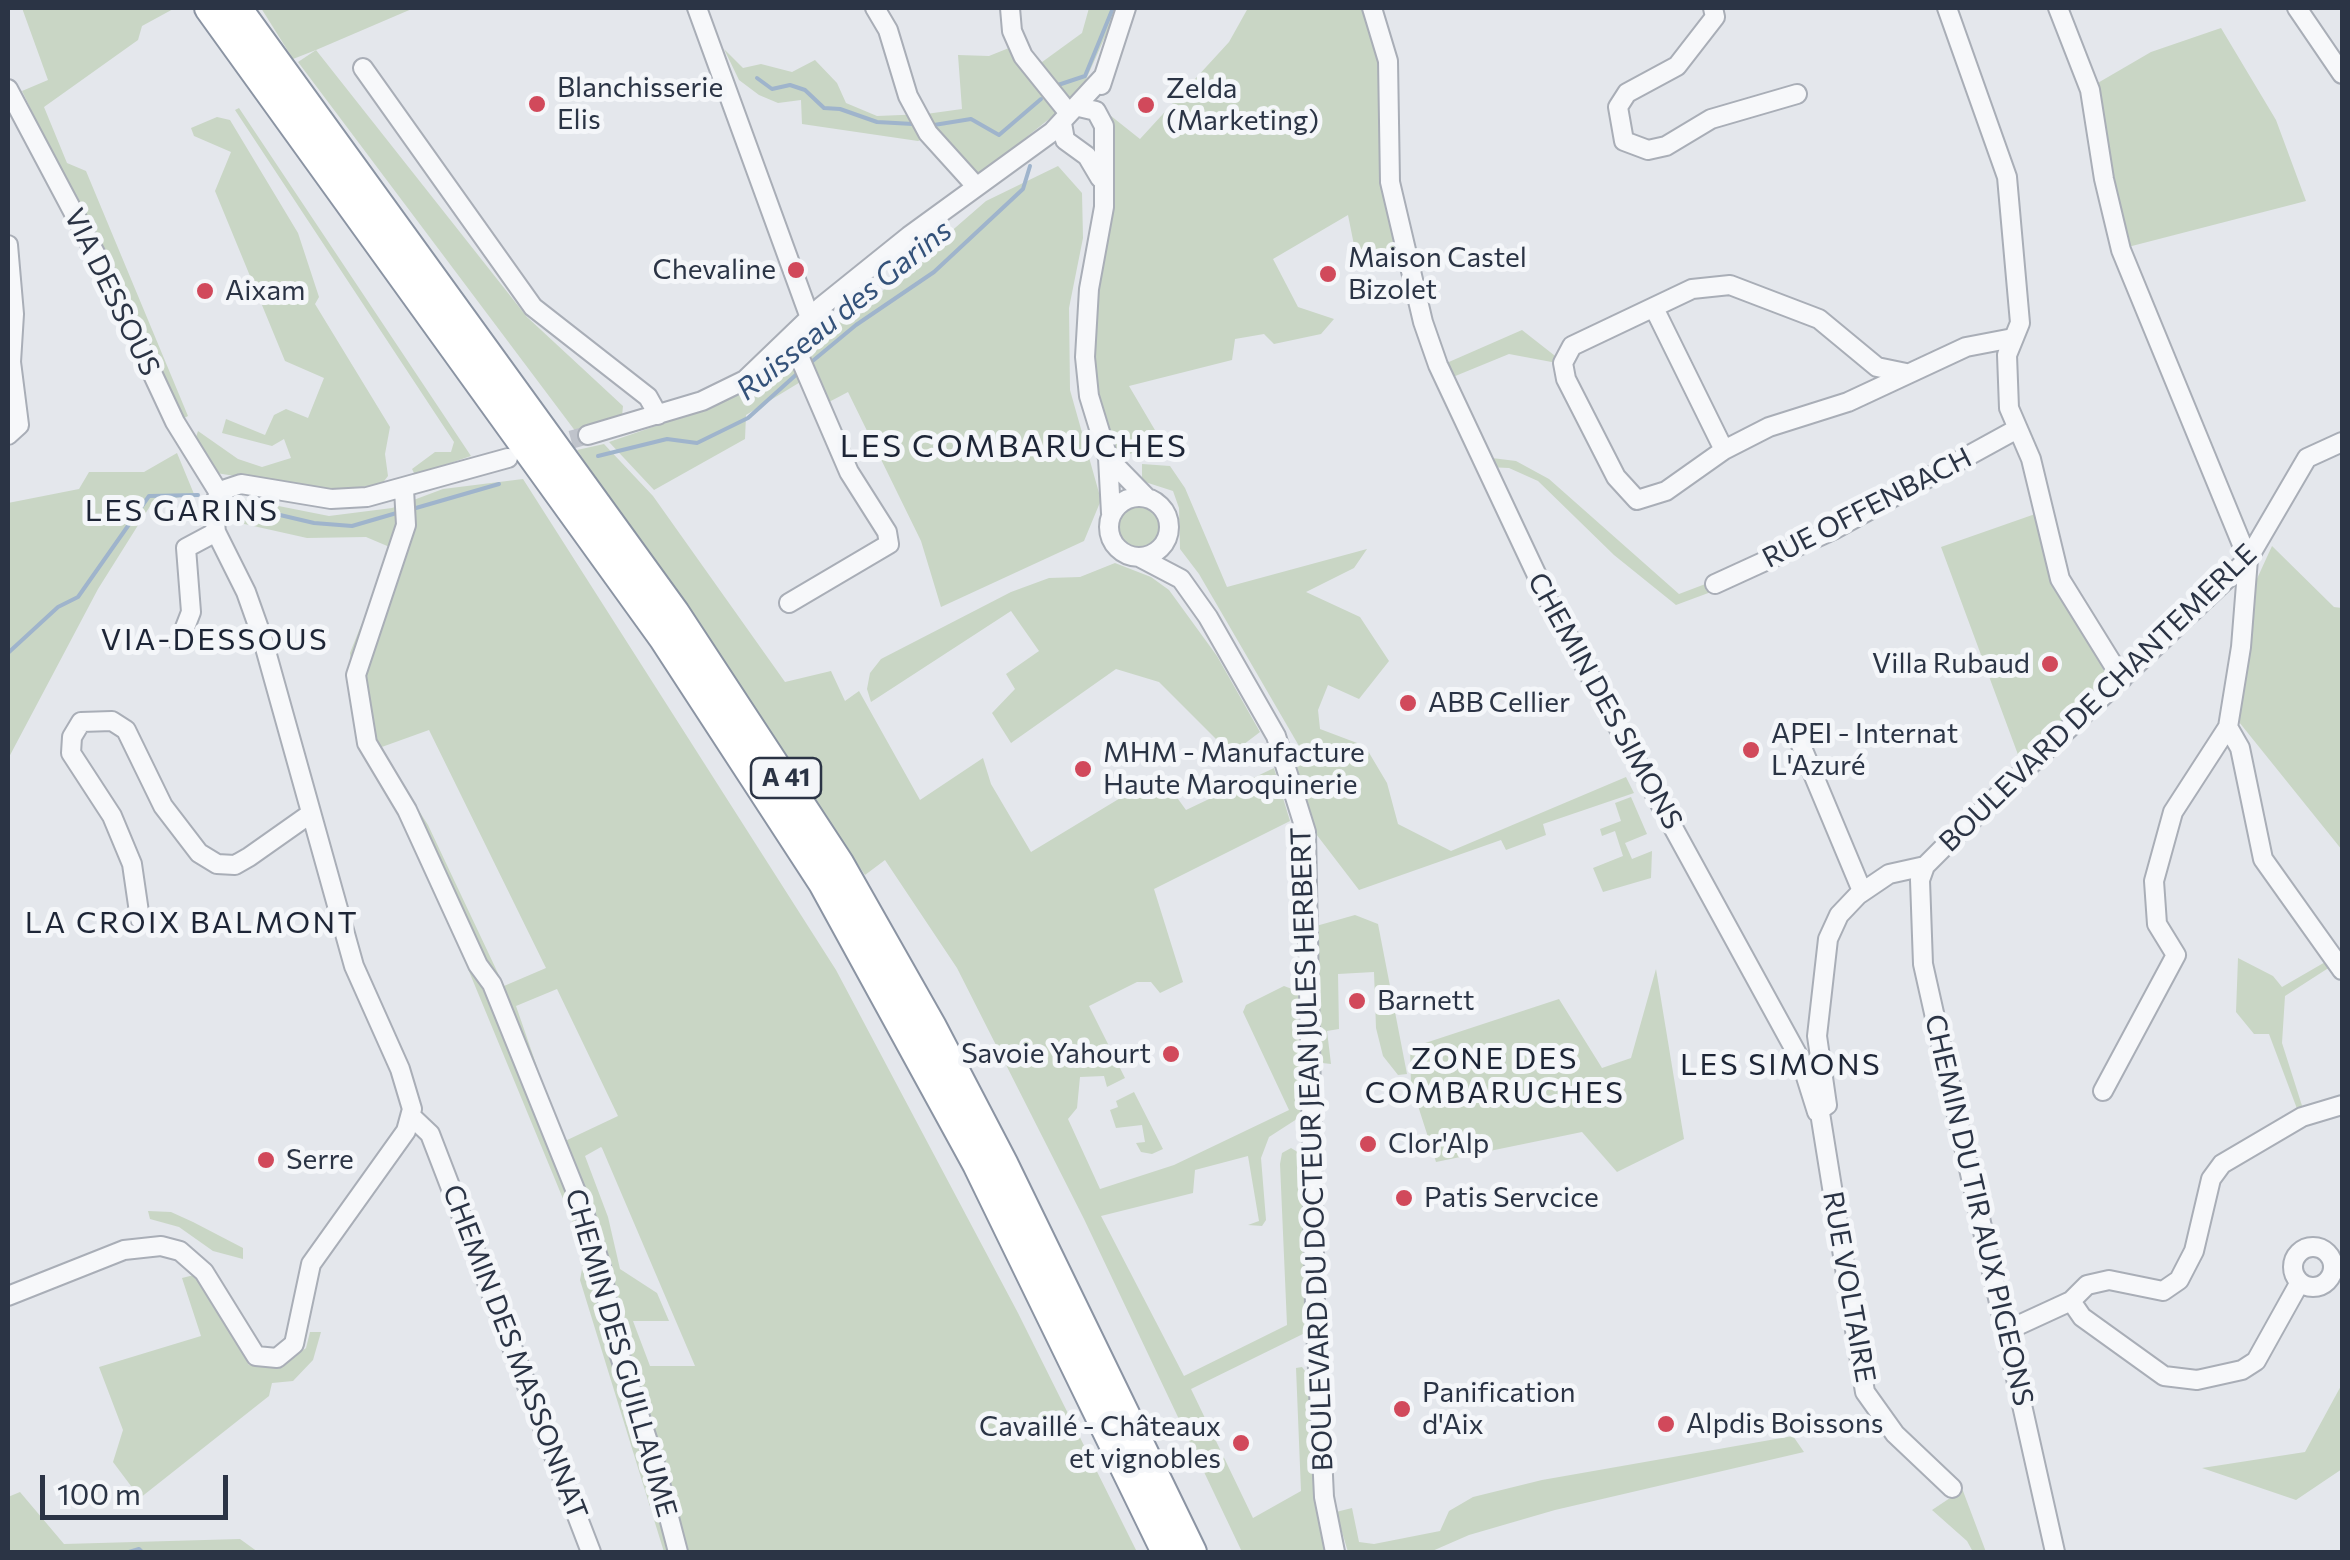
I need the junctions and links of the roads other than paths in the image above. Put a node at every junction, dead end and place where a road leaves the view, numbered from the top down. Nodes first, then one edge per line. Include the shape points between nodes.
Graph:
1 (209, 8) edge
2 (237, 8) edge
3 (697, 8) edge
4 (875, 8) edge
5 (1010, 8) edge
6 (1126, 8) edge
7 (1372, 8) edge
8 (1712, 8) edge
9 (1947, 8) edge
10 (2058, 8) edge
11 (2298, 8) edge
12 (363, 68) dead end
13 (2342, 74) edge
14 (1103, 77) junction
15 (8, 89) edge
16 (1797, 94) dead end
17 (1070, 114) junction
18 (1100, 115) junction
19 (1102, 138) junction
20 (1073, 146) junction
21 (1028, 150) junction
22 (976, 186) junction
23 (1105, 192) junction
24 (8, 244) edge
25 (1654, 308) junction
26 (810, 318) junction
27 (2010, 347) junction
28 (792, 350) junction
29 (1878, 367) junction
30 (1906, 373) junction
31 (627, 381) junction
32 (1872, 390) junction
33 (658, 414) junction
34 (636, 420) junction
35 (2017, 428) junction
36 (588, 434) tunnel mouth
37 (8, 435) edge
38 (2342, 442) edge
39 (1724, 450) junction
40 (508, 458) dead end
41 (1108, 458) junction
42 (219, 493) junction
43 (1147, 498) junction
44 (406, 504) junction
45 (1111, 513) junction
46 (216, 532) junction
47 (1164, 544) junction
48 (1141, 558) junction
49 (2248, 559) junction
50 (1181, 579) junction
51 (1715, 584) dead end
52 (789, 603) dead end
53 (179, 643) dead end
54 (2122, 679) junction
55 (2228, 728) junction
56 (1798, 738) dead end
57 (310, 814) junction
58 (1922, 873) junction
59 (1862, 891) junction
60 (140, 919) dead end
61 (2342, 970) edge
62 (2103, 1090) dead end
63 (2342, 1105) edge
64 (1820, 1112) junction
65 (409, 1124) junction
66 (2300, 1282) dead end
67 (8, 1296) edge
68 (2071, 1301) junction
69 (2012, 1324) junction
70 (1952, 1488) dead end
71 (590, 1552) edge
72 (678, 1552) edge
73 (1166, 1552) edge
74 (1192, 1552) edge
75 (1335, 1552) edge
76 (2054, 1552) edge

1 - 73 highway, A 41 via 664,639 823,883 977,1164
2 - 74 highway, A 41 via 675,614 838,863 1004,1165
3 - 26 street
4 - 22 street via 928,134
5 - 17 street via 1024,56
6 - 14 street
7 - 64 street, CHEMIN DES SIMONS via 1388,61 1390,182 1438,365 1540,584 1798,1054
8 - 16 street via 1715,17 1676,66 1627,93 1618,106 1624,140 1648,150 1666,146 1710,118
9 - 27 street via 2007,178 2020,323
10 - 49 street via 2090,90 2125,258
11 - 13 street
12 - 31 street via 533,306
14 - 17 street
14 - 18 street
15 - 42 street, VIA DESSOUS via 104,270 174,422
17 - 18 street
17 - 20 street
17 - 21 street
18 - 19 street
19 - 20 street via 1094,147
19 - 23 street
20 - 21 street
20 - 23 street via 1097,170
21 - 22 street
22 - 26 street
23 - 41 street via 1085,357 1088,396
24 - 37 street via 18,425
25 - 29 street via 1692,289 1730,285 1819,319
25 - 39 street
25 - 39 street via 1572,346 1563,364 1566,379 1616,477 1637,500 1666,491
26 - 28 street
27 - 30 street via 1966,347
27 - 35 street via 2009,408
28 - 33 street via 726,392
28 - 52 street via 889,544
29 - 30 street
29 - 32 street
30 - 32 street
31 - 33 street
31 - 34 street
32 - 39 street
33 - 34 street
34 - 36 street
35 - 51 street, RUE OFFENBACH via 1833,530
35 - 54 street via 2060,579
38 - 49 street, BOULEVARD DE CHANTEMERLE via 2307,458
40 - 44 street
41 - 43 street
41 - 45 street
42 - 44 street via 241,484
42 - 46 street via 213,504
43 - 45 street via 1131,498
43 - 47 street via 1166,513 1170,529
44 - 72 street, CHEMIN DES GUILLAUME via 356,675 367,743 492,984 583,1209
45 - 48 street via 1108,530 1115,546
46 - 53 street via 186,548 191,612
46 - 57 street via 254,610
47 - 48 street
47 - 50 street, BOULEVARD DU DOCTEUR JEAN JULES HERBERT
48 - 50 street
49 - 54 street, BOULEVARD DE CHANTEMERLE
49 - 55 street
50 - 75 street, BOULEVARD DU DOCTEUR JEAN JULES HERBERT via 1276,736 1306,832 1315,1308 1324,1498
54 - 58 street, BOULEVARD DE CHANTEMERLE
55 - 61 street via 2240,748 2263,858
55 - 62 street via 2191,778 2160,846 2157,924 2176,955
56 - 59 street
57 - 60 street via 249,858 217,864 163,806 126,730 112,721 81,722 70,753 112,816 132,864
57 - 65 street via 354,966 408,1090
58 - 59 street via 1895,872
58 - 69 street, CHEMIN DU TIR AUX PIGEONS via 1923,964
59 - 64 street via 1838,915 1828,939 1817,1036 1827,1105
63 - 68 street via 2302,1117 2222,1164 2211,1179 2194,1251 2179,1280 2162,1291 2108,1280 2087,1285
64 - 70 street, RUE VOLTAIRE via 1865,1392 1895,1434
65 - 67 street via 312,1264 294,1344 284,1355 270,1360 250,1351 204,1272 180,1251 161,1246 124,1250
65 - 71 street, CHEMIN DES MASSONNAT via 436,1152
66 - 68 street via 2256,1361 2197,1380 2164,1376 2082,1317
68 - 69 street
69 - 76 street, CHEMIN DU TIR AUX PIGEONS

